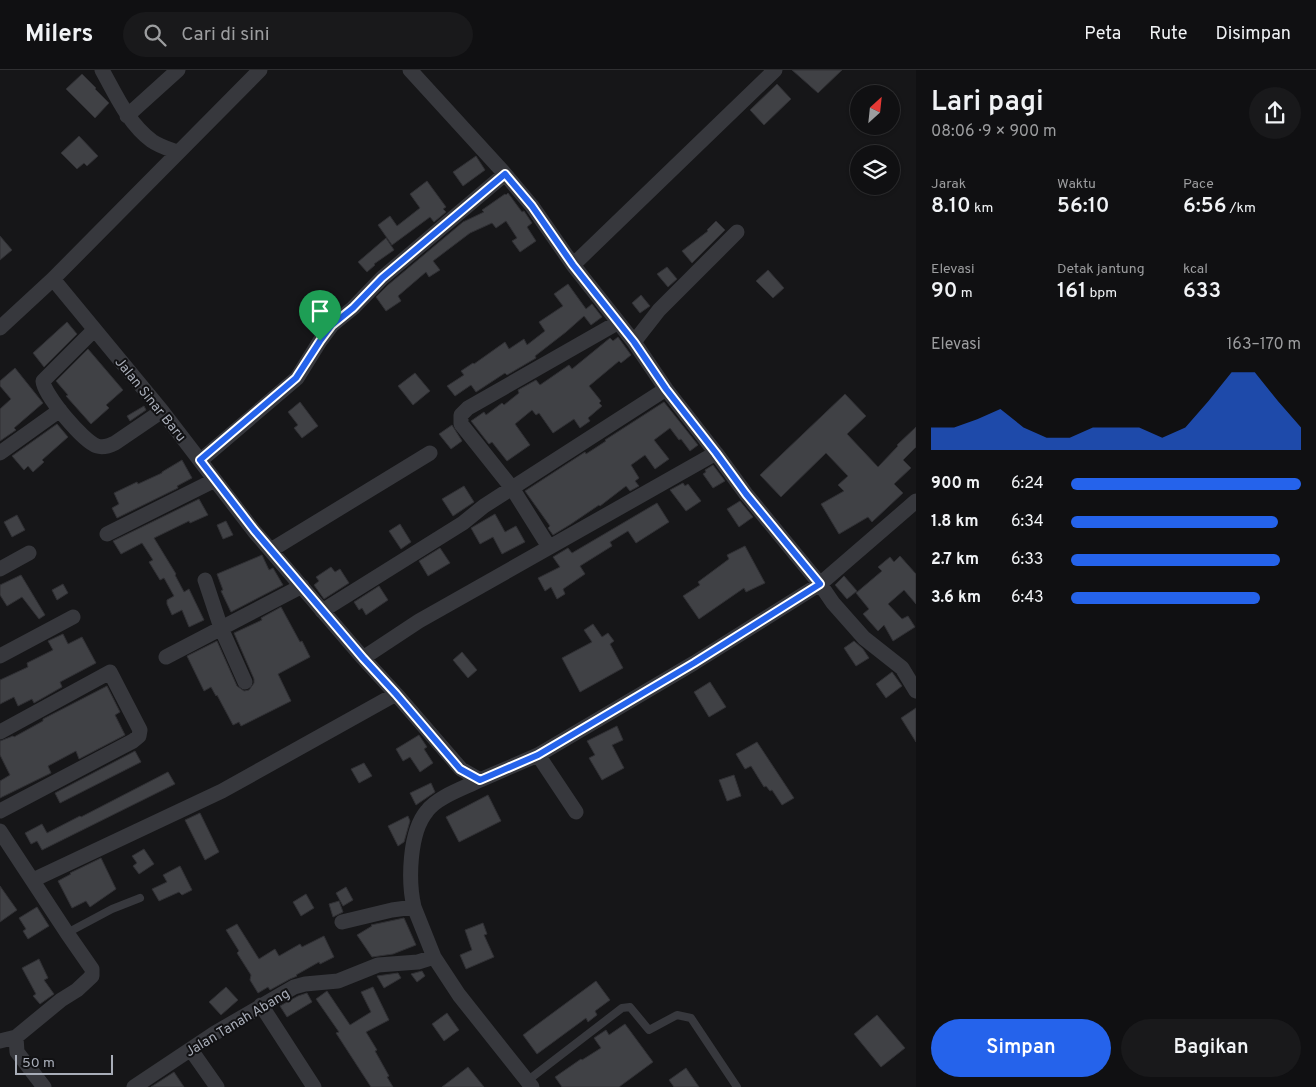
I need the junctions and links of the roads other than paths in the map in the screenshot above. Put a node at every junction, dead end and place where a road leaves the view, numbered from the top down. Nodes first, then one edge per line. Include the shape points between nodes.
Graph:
1 (102, 70) edge
2 (178, 70) edge
3 (260, 70) edge
4 (410, 70) edge
5 (775, 70) edge
6 (127, 116) junction
7 (177, 152) junction
8 (505, 174) junction
9 (737, 232) dead end
10 (573, 265) junction
11 (53, 279) junction
12 (617, 323) junction
13 (0, 328) edge
14 (94, 330) junction
15 (634, 342) junction
16 (666, 389) junction
17 (60, 410) junction
18 (162, 411) junction
19 (0, 453) edge
20 (716, 453) junction
21 (430, 454) dead end
22 (200, 460) junction
23 (215, 480) junction
24 (512, 488) junction
25 (915, 504) edge
26 (107, 534) dead end
27 (549, 547) junction
28 (271, 550) junction
29 (29, 553) dead end
30 (0, 569) edge
31 (205, 580) dead end
32 (820, 584) junction
33 (302, 586) junction
34 (322, 611) junction
35 (73, 617) dead end
36 (221, 628) junction
37 (0, 656) edge
38 (166, 657) dead end
39 (363, 658) junction
40 (244, 682) dead end
41 (916, 691) edge
42 (396, 694) junction
43 (0, 732) edge
44 (538, 755) junction
45 (480, 780) junction
46 (0, 811) edge
47 (576, 812) dead end
48 (0, 831) edge
49 (34, 880) junction
50 (140, 898) dead end
51 (414, 907) junction
52 (342, 922) dead end
53 (66, 933) junction
54 (434, 957) junction
55 (261, 1005) junction
56 (16, 1037) junction
57 (0, 1041) edge
58 (191, 1050) junction
59 (530, 1084) edge
60 (44, 1087) edge
61 (134, 1087) edge
62 (217, 1087) edge
63 (314, 1087) edge
64 (737, 1087) edge

1 - 6 street
2 - 6 street
3 - 7 street
4 - 8 street
5 - 10 street
6 - 7 street via 153,142
7 - 11 street
8 - 10 street
8 - 22 street via 382,278 332,325 296,378
9 - 15 street via 659,310
10 - 12 street
11 - 13 street
11 - 14 street, Jalan Sinar Baru
12 - 15 street
12 - 24 street via 468,408 462,415 461,424
14 - 17 street via 43,381 44,390
14 - 18 street, Jalan Sinar Baru
15 - 16 street
16 - 20 street
16 - 24 street
17 - 18 street via 91,443 99,447 115,443
17 - 19 street
18 - 22 street, Jalan Sinar Baru
20 - 27 street
20 - 32 street
21 - 28 street
22 - 23 street, Jalan Sinar Baru
23 - 26 street
23 - 28 street, Jalan Sinar Baru
24 - 27 street
24 - 34 street via 463,523
25 - 32 street
27 - 39 street via 419,621
28 - 33 street, Jalan Sinar Baru
29 - 30 street
31 - 36 street
32 - 41 street via 864,638 902,668
32 - 44 street
33 - 34 street, Jalan Sinar Baru
33 - 36 street
34 - 39 street, Jalan Sinar Baru
35 - 37 street
36 - 38 street
36 - 40 street
39 - 42 street, Jalan Sinar Baru
42 - 45 street, Jalan Sinar Baru via 460,769
42 - 49 street via 222,791
43 - 46 street via 110,672 140,730 134,742
44 - 45 street
44 - 47 street
45 - 51 street via 438,800 426,810 415,832 411,876
48 - 49 street
49 - 53 street
50 - 53 lane
51 - 52 street
51 - 54 street
53 - 56 street via 92,969 92,976
54 - 55 street, Jalan Tanah Abang via 418,962 378,965 338,981 294,987
54 - 59 street via 459,995
55 - 58 street, Jalan Tanah Abang
55 - 63 street
56 - 57 street
56 - 60 street via 17,1052
58 - 61 street, Jalan Tanah Abang
58 - 62 street
59 - 64 lane via 622,1008 630,1006 649,1030 677,1015 691,1018

